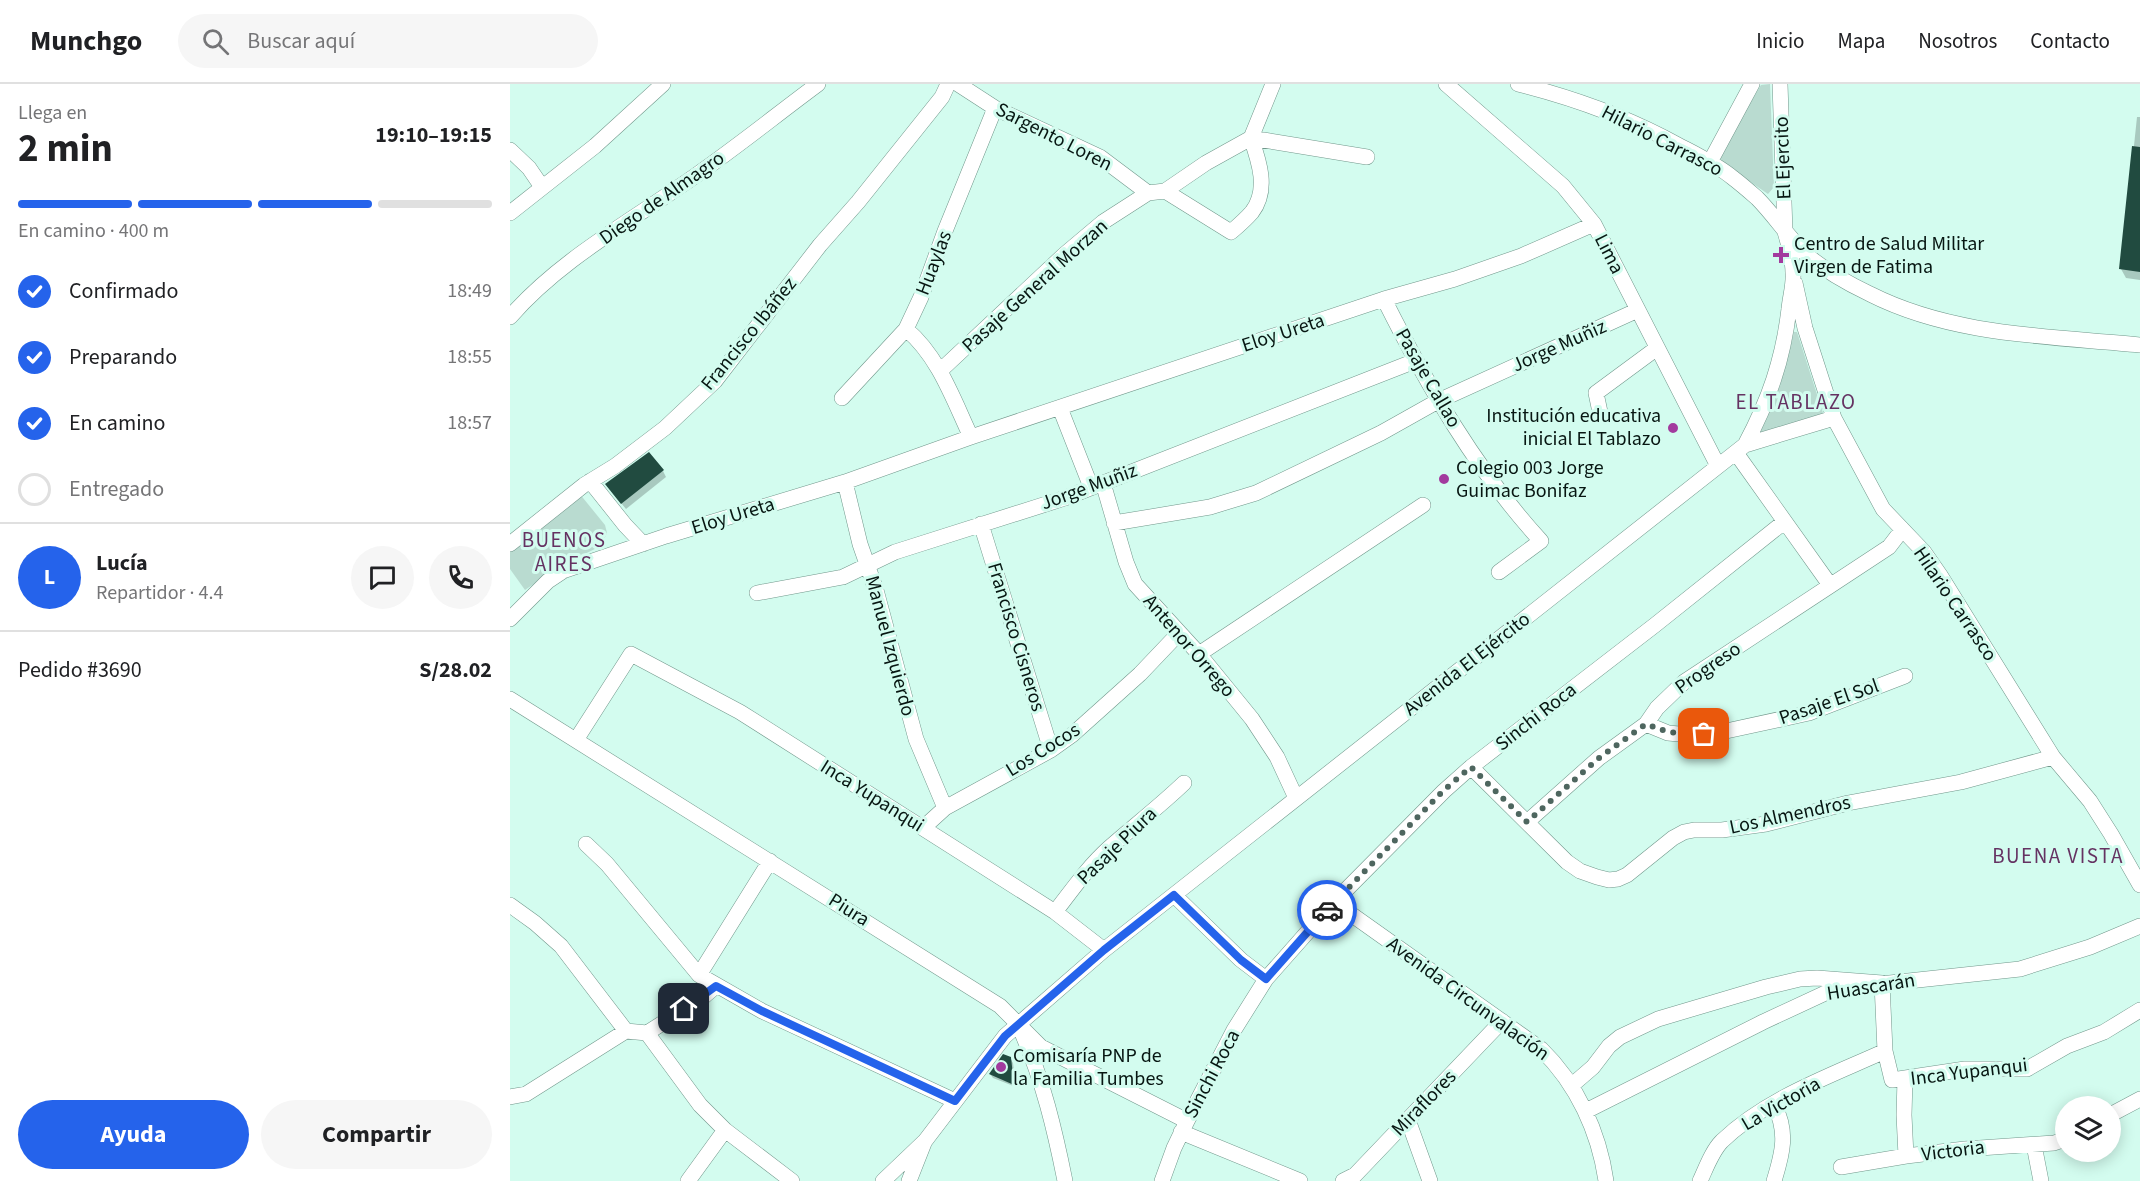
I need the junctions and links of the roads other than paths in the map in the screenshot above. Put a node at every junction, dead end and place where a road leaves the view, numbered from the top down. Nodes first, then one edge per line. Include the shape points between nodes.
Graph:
1 (663, 84) edge
2 (818, 84) edge
3 (1273, 84) edge
4 (1446, 84) edge
5 (1518, 84) edge
6 (1752, 84) edge
7 (1780, 84) edge
8 (948, 85) edge
9 (995, 108) junction
10 (1251, 138) junction
11 (510, 150) edge
12 (1367, 157) dead end
13 (1710, 162) junction
14 (542, 187) junction
15 (1165, 191) junction
16 (1148, 193) junction
17 (510, 213) edge
18 (1594, 224) junction
19 (1785, 232) junction
20 (1793, 274) junction
21 (1384, 300) junction
22 (1638, 310) junction
23 (510, 317) edge
24 (906, 329) junction
25 (2140, 345) edge
26 (1657, 348) junction
27 (1415, 361) junction
28 (940, 371) junction
29 (842, 399) dead end
30 (1438, 401) junction
31 (1060, 408) junction
32 (1600, 412) dead end
33 (1834, 418) junction
34 (971, 437) junction
35 (1740, 449) junction
36 (1718, 466) junction
37 (590, 481) junction
38 (845, 482) junction
39 (1097, 485) junction
40 (1423, 505) dead end
41 (1784, 522) junction
42 (1114, 523) junction
43 (981, 524) junction
44 (1902, 530) junction
45 (510, 544) edge
46 (643, 544) junction
47 (868, 567) junction
48 (1499, 572) dead end
49 (1830, 585) junction
50 (757, 593) dead end
51 (510, 619) edge
52 (1179, 633) junction
53 (1199, 654) junction
54 (1905, 676) dead end
55 (510, 699) edge
56 (1646, 724) junction
57 (576, 740) junction
58 (1051, 750) junction
59 (2053, 757) junction
60 (1471, 767) junction
61 (1184, 783) dead end
62 (1296, 798) junction
63 (945, 808) junction
64 (1527, 822) junction
65 (923, 828) junction
66 (586, 844) dead end
67 (771, 861) junction
68 (2140, 885) edge
69 (1174, 895) junction
70 (1334, 902) junction
71 (510, 905) edge
72 (1055, 912) junction
73 (2140, 926) edge
74 (1104, 950) junction
75 (699, 975) junction
76 (1266, 979) junction
77 (1882, 982) junction
78 (716, 986) junction
79 (2140, 1010) edge
80 (1502, 1021) junction
81 (1018, 1025) junction
82 (626, 1031) junction
83 (647, 1033) junction
84 (1885, 1051) junction
85 (1898, 1080) junction
86 (1571, 1086) junction
87 (510, 1097) edge
88 (2140, 1099) edge
89 (955, 1101) junction
90 (1774, 1104) junction
91 (2121, 1109) edge
92 (1586, 1111) junction
93 (1408, 1120) junction
94 (1184, 1127) junction
95 (725, 1130) junction
96 (926, 1141) junction
97 (2055, 1143) edge
98 (2034, 1145) junction
99 (1906, 1156) junction
100 (1841, 1167) dead end
101 (688, 1181) edge
102 (792, 1181) edge
103 (883, 1181) edge
104 (909, 1181) edge
105 (1065, 1181) edge
106 (1162, 1181) edge
107 (1300, 1181) edge
108 (1343, 1181) edge
109 (1430, 1181) edge
110 (1606, 1181) edge
111 (1700, 1181) edge
112 (1774, 1181) edge
113 (2041, 1181) edge

1 - 14 street via 595,146
2 - 23 street, Diego de Almagro via 550,277
3 - 10 street
4 - 18 street, Lima via 1563,186
5 - 13 street, Hilario Carrasco via 1593,105
6 - 13 street
7 - 19 street, El Ejercito
8 - 9 street, Sargento Loren
8 - 37 street, Francisco Ibáñez via 715,381 665,429
9 - 16 street, Sargento Loren via 1100,157
9 - 24 street, Huaylas
10 - 12 street
10 - 15 street
10 - 15 street via 1261,168 1258,199 1253,211 1231,232
11 - 14 street
13 - 19 street, Hilario Carrasco via 1758,199
14 - 17 street
15 - 16 street, Pasaje General Morzan
16 - 28 street, Pasaje General Morzan via 1103,222 1065,254
18 - 21 street, Eloy Ureta via 1521,256
18 - 22 street, Lima
19 - 20 street, Avenida El Ejército
19 - 25 street, Hilario Carrasco via 1831,272 1869,294 1931,319 1962,326
20 - 33 street, Hilario Carrasco via 1805,328
20 - 35 street, Avenida El Ejército via 1780,366 1764,410
21 - 27 street, Pasaje Callao
21 - 31 street, Eloy Ureta
22 - 26 street, Lima
22 - 30 street, Jorge Muñiz
24 - 28 street via 921,342
24 - 29 street, Huaylas
26 - 32 street via 1596,393
26 - 36 street, Lima
27 - 30 street, Pasaje Callao
27 - 39 street, Jorge Muñiz
28 - 34 street
30 - 42 street, Jorge Muñiz via 1256,493 1210,507
30 - 48 street, Pasaje Callao via 1518,516 1541,541
31 - 34 street, Eloy Ureta
31 - 39 street, Antenor Orrego
33 - 35 street
33 - 44 street, Hilario Carrasco via 1883,509
34 - 38 street, Eloy Ureta
35 - 36 street, Avenida El Ejército
35 - 41 street
36 - 62 street, Avenida El Ejército
37 - 45 street, Francisco Ibáñez
37 - 46 street
38 - 46 street, Eloy Ureta
38 - 47 street, Manuel Izquierdo
39 - 42 street, Antenor Orrego
39 - 43 street, Jorge Muñiz
40 - 53 street
41 - 49 street
41 - 60 street, Sinchi Roca
42 - 52 street, Antenor Orrego via 1135,584
43 - 47 street, Jorge Muñiz via 895,552
43 - 58 street, Francisco Cisneros
44 - 49 street, Progreso via 1889,546
44 - 59 street, Hilario Carrasco via 1940,575
46 - 51 street, Eloy Ureta via 563,571
47 - 50 street, Jorge Muñiz via 843,578
47 - 63 street, Manuel Izquierdo via 916,739
49 - 56 street, Progreso via 1684,682
52 - 53 street, Antenor Orrego
52 - 58 street, Los Cocos via 1103,708
53 - 62 street, Antenor Orrego via 1252,719 1277,757
54 - 56 street, Pasaje El Sol via 1809,713 1717,733 1668,733
55 - 57 street, Piura
56 - 64 street, Progreso via 1599,758
57 - 65 street, Inca Yupanqui via 632,654 740,712
57 - 67 street, Piura
58 - 63 street, Los Cocos
59 - 64 street, Los Almendros via 1961,782 1848,803 1767,824 1684,832 1626,875 1609,880 1567,862
59 - 68 street, Hilario Carrasco via 2090,801
60 - 64 street, Los Almendros
60 - 70 street, Sinchi Roca
61 - 72 street, Pasaje Piura via 1085,872
62 - 69 street, Avenida El Ejército
63 - 65 street, Los Cocos
65 - 72 street, Inca Yupanqui
66 - 75 street via 608,864
67 - 75 street
67 - 81 street, Piura via 1000,1006
69 - 74 street, Avenida El Ejército
69 - 76 street
70 - 76 street, Sinchi Roca
70 - 80 street, Avenida Circunvalación
71 - 82 street via 561,946
72 - 74 street, Inca Yupanqui
73 - 77 street, Huascarán via 2020,969
74 - 81 street, Avenida El Ejército
75 - 78 street
76 - 94 street, Sinchi Roca via 1234,1030
77 - 84 street
77 - 86 street via 1800,979 1658,1019 1620,1037
77 - 92 street, Huascarán via 1834,989
78 - 83 street
78 - 89 street
79 - 85 street, Inca Yupanqui via 2027,1069 1965,1069
80 - 86 street, Avenida Circunvalación via 1541,1050 1560,1068
80 - 93 street, Miraflores
81 - 89 street, Avenida El Ejército
81 - 94 street, Piura via 1041,1047
81 - 105 street via 1037,1065
82 - 83 street
82 - 87 street via 525,1094
83 - 95 street via 700,1105
84 - 85 street
84 - 90 street, La Victoria
85 - 99 street
86 - 92 street, Avenida Circunvalación
88 - 91 street
89 - 96 street, Avenida El Ejército
90 - 111 street, La Victoria via 1752,1116 1721,1142
90 - 112 street via 1784,1130
92 - 110 street, Avenida Circunvalación
93 - 108 street, Miraflores via 1355,1175
93 - 109 street
94 - 106 street, Sinchi Roca
94 - 107 street, Piura
95 - 101 street
95 - 102 street
96 - 103 street
96 - 104 street
97 - 98 street, Victoria
98 - 99 street, Victoria
98 - 113 street
99 - 100 street, Victoria

